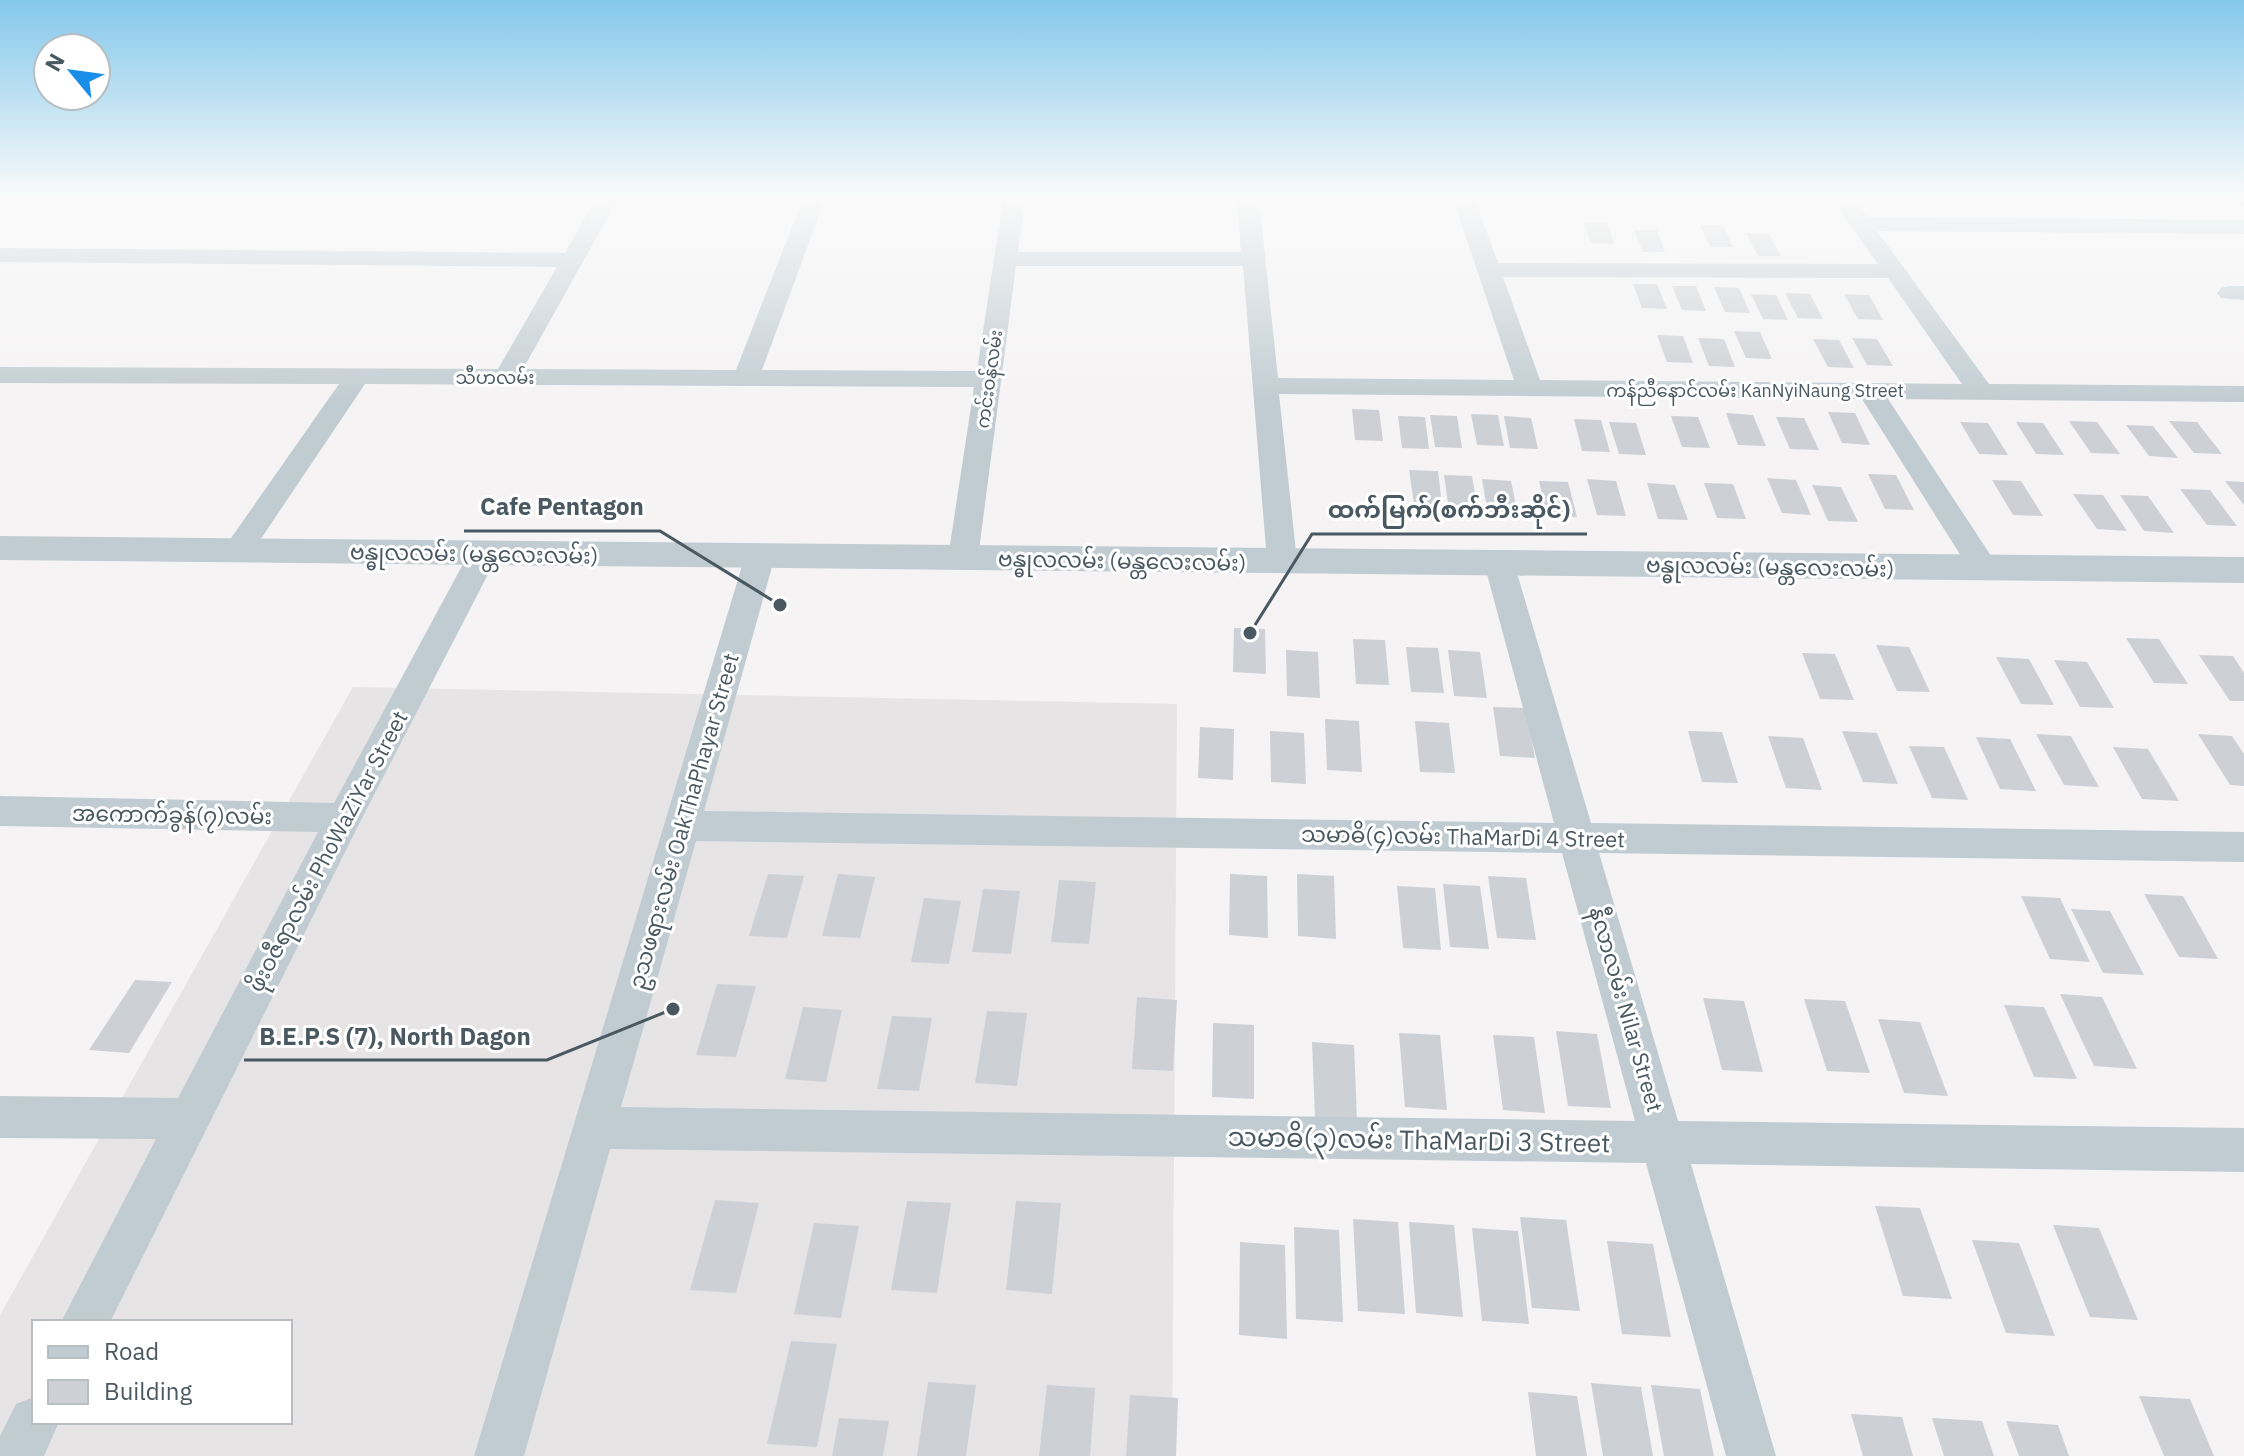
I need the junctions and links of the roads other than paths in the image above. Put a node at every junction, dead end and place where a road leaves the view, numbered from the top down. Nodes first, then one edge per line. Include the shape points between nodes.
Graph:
1 (569, 267) edge
2 (788, 267) edge
3 (1005, 267) edge
4 (1255, 267) edge
5 (1487, 267) edge
6 (1892, 267) edge
7 (1488, 270) junction
8 (1895, 271) junction
9 (0, 375) edge
10 (358, 376) junction
11 (506, 377) junction
12 (746, 378) junction
13 (990, 379) junction
14 (1266, 386) junction
15 (1530, 389) junction
16 (1870, 391) junction
17 (1981, 392) junction
18 (2244, 394) edge
19 (0, 548) edge
20 (237, 551) junction
21 (484, 553) junction
22 (760, 556) junction
23 (963, 558) junction
24 (1282, 561) junction
25 (1499, 563) junction
26 (1984, 568) junction
27 (2243, 572) edge
28 (0, 811) edge
29 (344, 818) junction
30 (682, 826) junction
31 (1578, 838) junction
32 (2244, 847) edge
33 (0, 1117) edge
34 (188, 1119) junction
35 (594, 1128) junction
36 (1665, 1142) junction
37 (2244, 1150) edge
38 (86, 1320) edge
39 (33, 1424) edge
40 (17, 1456) edge
41 (499, 1456) edge
42 (1751, 1456) edge

1 - 11 street
2 - 12 street
3 - 13 street, ကင်းဝန်လမ်း
4 - 14 street
5 - 7 street
6 - 8 street
7 - 8 street
7 - 15 street
8 - 17 street
9 - 10 street, သီဟလမ်း
10 - 11 street, သီဟလမ်း
10 - 20 street
11 - 12 street, သီဟလမ်း
12 - 13 street, သီဟလမ်း
13 - 23 street, ကင်းဝန်လမ်း
14 - 15 street, ကန်ညီနောင်လမ်း KanNyiNaung Street
14 - 24 street
15 - 16 street, ကန်ညီနောင်လမ်း KanNyiNaung Street
16 - 17 street, ကန်ညီနောင်လမ်း KanNyiNaung Street
16 - 26 street
17 - 18 street, ကန်ညီနောင်လမ်း KanNyiNaung Street
19 - 20 street, ဗန္ဓုလလမ်း (မန္တလေးလမ်း)
20 - 21 street, ဗန္ဓုလလမ်း (မန္တလေးလမ်း)
21 - 22 street, ဗန္ဓုလလမ်း (မန္တလေးလမ်း)
21 - 29 street, ဖိုးဝဇီရာလမ်း PhoWaZiYar Street
22 - 23 street, ဗန္ဓုလလမ်း (မန္တလေးလမ်း)
22 - 30 street, ဥသဖရားလမ်း OakThaPhayar Street
23 - 24 street, ဗန္ဓုလလမ်း (မန္တလေးလမ်း)
24 - 25 street, ဗန္ဓုလလမ်း (မန္တလေးလမ်း)
25 - 26 street, ဗန္ဓုလလမ်း (မန္တလေးလမ်း)
25 - 31 street, နီလာလမ်း Nilar Street
26 - 27 street, ဗန္ဓုလလမ်း (မန္တလေးလမ်း)
28 - 29 street, အကောက်ခွန်(၇)လမ်း
29 - 34 street, ဖိုးဝဇီရာလမ်း PhoWaZiYar Street
30 - 31 street, သမာဓိ(၄)လမ်း ThaMarDi 4 Street
30 - 35 street, ဥသဖရားလမ်း OakThaPhayar Street
31 - 32 street, သမာဓိ(၄)လမ်း ThaMarDi 4 Street
31 - 36 street, နီလာလမ်း Nilar Street
33 - 34 street
34 - 38 street, ဖိုးဝဇီရာလမ်း PhoWaZiYar Street
35 - 36 street, သမာဓိ(၃)လမ်း ThaMarDi 3 Street
35 - 41 street, ဥသဖရားလမ်း OakThaPhayar Street
36 - 37 street, သမာဓိ(၃)လမ်း ThaMarDi 3 Street
36 - 42 street, နီလာလမ်း Nilar Street
39 - 40 street

